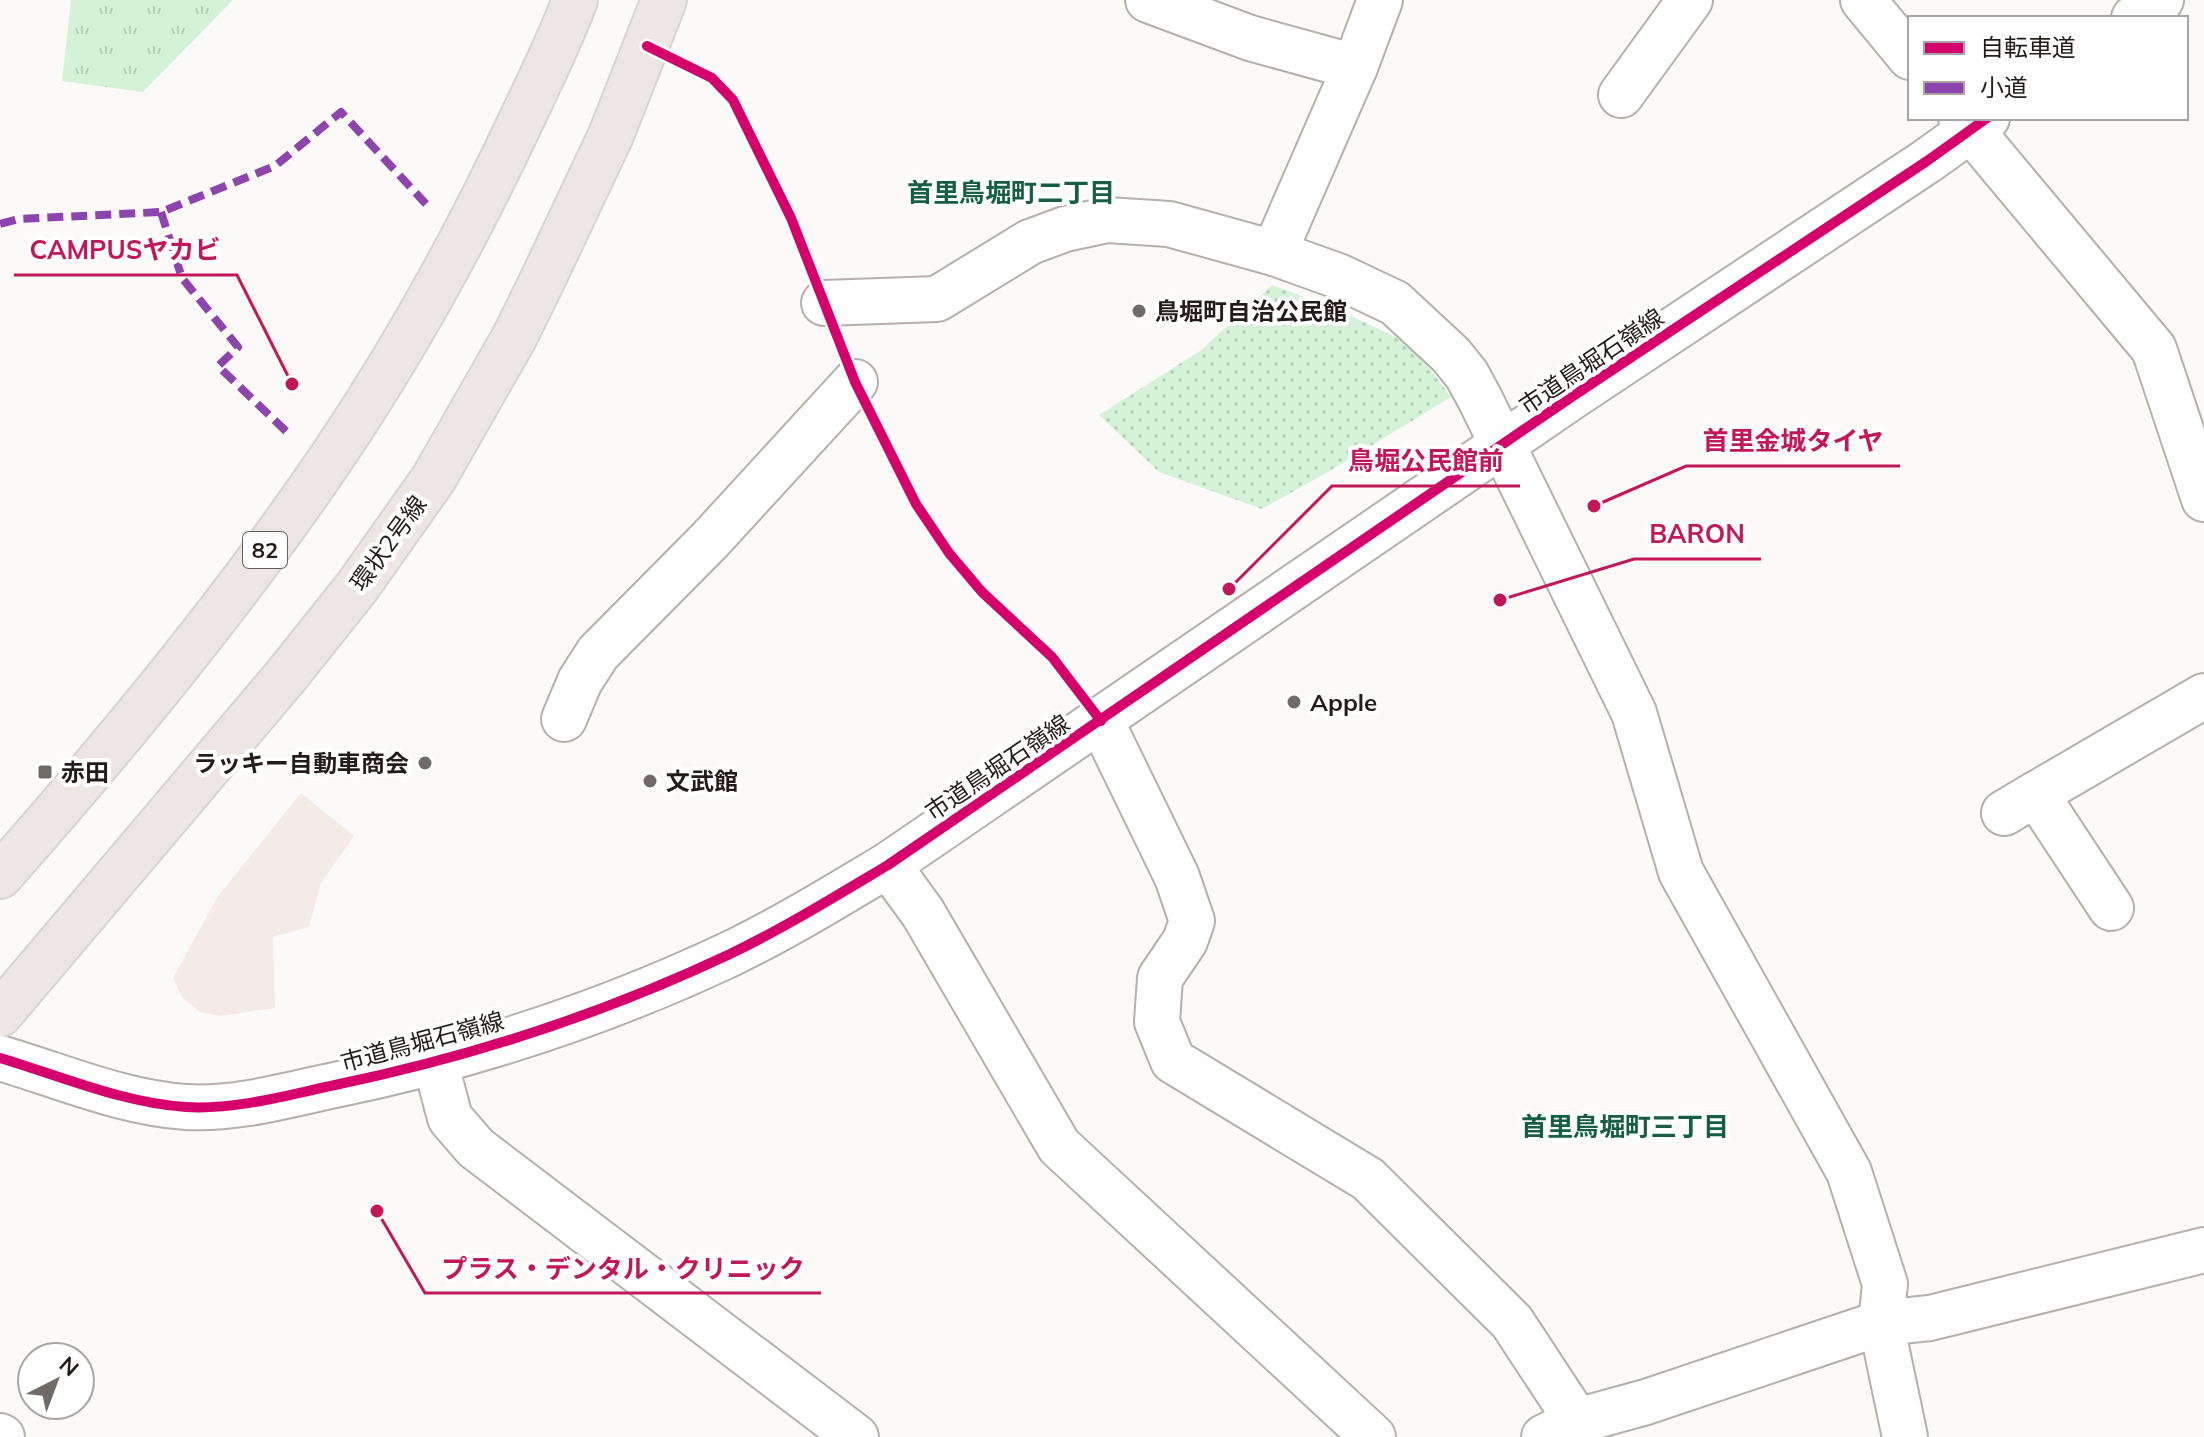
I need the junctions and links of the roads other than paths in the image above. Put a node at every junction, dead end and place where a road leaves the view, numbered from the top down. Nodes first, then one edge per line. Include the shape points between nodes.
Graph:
1 (575, 0) edge
2 (664, 0) edge
3 (1148, 0) edge
4 (1380, 0) edge
5 (1690, 0) edge
6 (1863, 0) edge
7 (2161, 0) edge
8 (2137, 16) edge
9 (1908, 55) edge
10 (1355, 67) junction
11 (1621, 95) dead end
12 (1972, 122) edge
13 (1274, 253) junction
14 (824, 303) dead end
15 (855, 382) dead end
16 (1503, 445) junction
17 (2204, 499) edge
18 (2204, 696) edge
19 (564, 719) dead end
20 (1101, 721) junction
21 (888, 865) junction
22 (0, 876) edge
23 (2111, 908) dead end
24 (0, 1014) edge
25 (0, 1058) edge
26 (435, 1061) junction
27 (2204, 1250) edge
28 (1881, 1323) junction
29 (1561, 1429) edge
30 (856, 1437) edge
31 (1373, 1437) edge
32 (1905, 1437) edge

1 - 22 main road, 82 via 487,193 435,290 334,453 221,609
2 - 24 main road, 環状2号線 via 611,135 543,279 434,478 286,676
3 - 10 street via 1250,38
4 - 10 street
5 - 11 street
6 - 9 street
7 - 8 street
10 - 13 street
12 - 16 street, 市道鳥堀石嶺線 via 1927,161
12 - 17 street via 2154,349
13 - 14 street via 1169,224 1107,220 1030,242 937,299
13 - 16 street via 1395,303 1467,375
15 - 19 street via 598,653
16 - 20 street, 市道鳥堀石嶺線
16 - 28 street via 1634,713 1681,872 1849,1172 1885,1284
18 - 23 street via 2020,804
20 - 21 street, 市道鳥堀石嶺線
20 - 29 street via 1177,877 1192,921 1160,978 1157,1022 1173,1061 1368,1179 1512,1322
21 - 26 street, 市道鳥堀石嶺線 via 781,928 674,979 557,1024
21 - 31 street via 923,913 1059,1146
25 - 26 street, 市道鳥堀石嶺線 via 136,1099 186,1107 214,1107 340,1084
26 - 30 street via 450,1118 476,1148
27 - 28 street via 1930,1318
28 - 29 street
28 - 32 street

